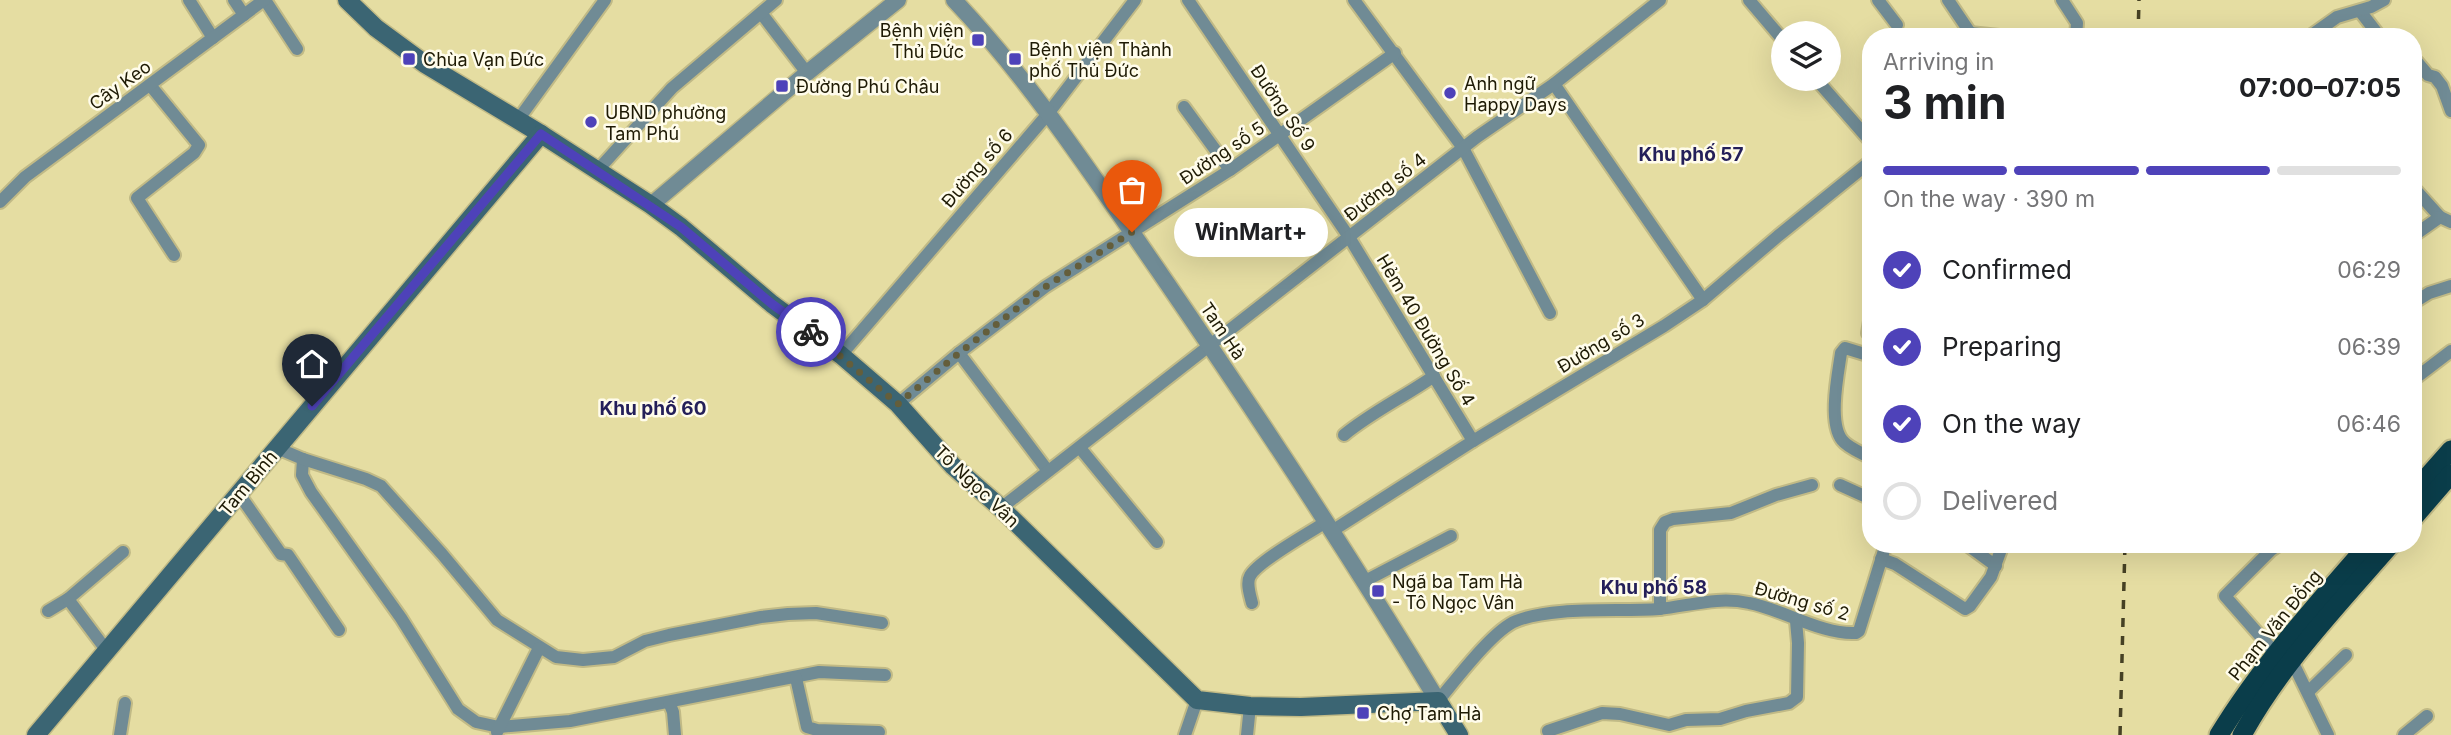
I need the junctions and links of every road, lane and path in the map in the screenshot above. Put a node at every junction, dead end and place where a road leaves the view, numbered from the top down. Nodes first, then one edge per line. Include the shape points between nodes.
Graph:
1 (189, 0) edge
2 (234, 0) edge
3 (265, 0) edge
4 (347, 0) edge
5 (606, 0) edge
6 (776, 0) edge
7 (898, 0) edge
8 (954, 0) edge
9 (1135, 0) edge
10 (1188, 0) edge
11 (1354, 0) edge
12 (1660, 0) edge
13 (1749, 0) edge
14 (1878, 0) edge
15 (1948, 0) edge
16 (2062, 0) edge
17 (2384, 0) edge
18 (2360, 11) junction
19 (761, 13) junction
20 (244, 15) junction
21 (1897, 25) dead end
22 (1771, 26) edge
23 (1967, 28) edge
24 (2077, 28) edge
25 (2322, 28) edge
26 (2372, 28) edge
27 (213, 38) junction
28 (297, 50) dead end
29 (1395, 53) junction
30 (2422, 66) edge
31 (807, 73) junction
32 (1554, 84) junction
33 (150, 85) junction
34 (1826, 91) edge
35 (1184, 107) dead end
36 (2451, 111) edge
37 (1047, 114) junction
38 (518, 120) junction
39 (1862, 132) edge
40 (541, 134) junction
41 (1280, 135) junction
42 (1464, 148) junction
43 (1862, 168) edge
44 (1230, 170) junction
45 (597, 171) junction
46 (2422, 196) edge
47 (0, 202) edge
48 (652, 205) junction
49 (2446, 219) edge
50 (2422, 231) edge
51 (1132, 232) junction
52 (1349, 237) junction
53 (174, 255) dead end
54 (2451, 286) edge
55 (2422, 297) edge
56 (1703, 300) junction
57 (1550, 313) dead end
58 (1210, 346) junction
59 (2451, 351) edge
60 (959, 353) junction
61 (1862, 353) edge
62 (841, 355) junction
63 (2422, 373) edge
64 (1434, 376) junction
65 (898, 404) junction
66 (1344, 435) dead end
67 (1473, 441) junction
68 (277, 448) junction
69 (1080, 449) junction
70 (2451, 450) edge
71 (1862, 453) edge
72 (303, 459) junction
73 (1048, 471) junction
74 (2451, 474) edge
75 (2422, 483) edge
76 (1812, 485) dead end
77 (1840, 485) dead end
78 (239, 494) junction
79 (1862, 495) edge
80 (1001, 508) junction
81 (2422, 508) edge
82 (1329, 526) junction
83 (1451, 536) dead end
84 (1157, 542) dead end
85 (122, 551) dead end
86 (1883, 553) edge
87 (1978, 553) edge
88 (2000, 553) edge
89 (2266, 553) edge
90 (2362, 553) edge
91 (2382, 553) edge
92 (1881, 559) junction
93 (1996, 566) junction
94 (1365, 581) junction
95 (68, 599) junction
96 (1252, 603) dead end
97 (1660, 608) junction
98 (48, 611) dead end
99 (1797, 621) junction
100 (883, 623) dead end
101 (339, 631) dead end
102 (539, 648) junction
103 (107, 651) junction
104 (2346, 655) dead end
105 (2284, 657) junction
106 (885, 675) dead end
107 (796, 678) junction
108 (2308, 692) junction
109 (1197, 700) junction
110 (1438, 701) junction
111 (670, 702) junction
112 (125, 703) dead end
113 (1250, 706) junction
114 (2427, 716) dead end
115 (1680, 729) edge
116 (498, 731) edge
117 (1548, 731) dead end
118 (45, 732) edge
119 (879, 732) dead end
120 (120, 735) edge
121 (675, 735) edge
122 (1185, 735) edge
123 (1247, 735) edge
124 (1459, 735) edge
125 (2219, 735) edge
126 (2242, 735) edge
127 (2329, 735) edge
128 (2404, 735) edge

1 - 27 street
2 - 20 street
3 - 20 street, Cây Keo
3 - 28 street
4 - 38 main road, Tô Ngọc Vân via 425,64
5 - 38 street
6 - 19 street
7 - 31 street
8 - 37 street, Tam Hà
9 - 37 street, Đường số 6
10 - 41 street, Đường Số 9
11 - 29 street
12 - 32 street, Đường số 4
13 - 22 street
14 - 21 street
15 - 23 street
16 - 24 street
17 - 18 street
18 - 25 street via 2337,17
18 - 26 street
19 - 31 street
19 - 45 street via 672,88
20 - 27 street, Cây Keo
27 - 33 street, Cây Keo
29 - 41 street, Đường số 5
29 - 42 street
30 - 36 street via 2442,86
31 - 48 street
32 - 42 street, Đường số 4
32 - 56 street
33 - 47 street, Cây Keo via 25,177
33 - 53 street via 199,145 137,198
34 - 39 street
35 - 44 street
37 - 51 street, Tam Hà
37 - 62 street, Đường số 6
38 - 40 main road, Tô Ngọc Vân
40 - 45 main road, Tô Ngọc Vân
40 - 68 main road, Tam Bình
41 - 44 street, Đường số 5
41 - 52 street, Đường Số 9
42 - 52 street, Đường số 4
42 - 57 street
43 - 56 street, Đường số 3
44 - 51 street, Đường số 5
45 - 48 main road, Tô Ngọc Vân
46 - 49 street
48 - 62 main road, Tô Ngọc Vân
49 - 50 street
51 - 58 street, Tam Hà
51 - 60 street, Đường số 5 via 1045,287
52 - 58 street, Đường số 4
52 - 64 street, Hẻm 40 Đường Số 4
54 - 55 street
56 - 67 street, Đường số 3
58 - 69 street, Đường số 4
58 - 82 street, Tam Hà
59 - 63 street
60 - 65 street, Đường số 5
60 - 73 street
61 - 71 street via 1845,348 1841,353 1834,398 1843,442
62 - 65 main road, Tô Ngọc Vân
64 - 66 street
64 - 67 street, Hẻm 40 Đường Số 4
65 - 80 main road, Tô Ngọc Vân via 953,467
67 - 82 street, Đường số 3
68 - 72 street
68 - 78 main road, Tam Bình
69 - 73 street, Đường số 4
69 - 84 street
70 - 75 highway
72 - 102 street via 381,486 497,620
72 - 116 street via 302,475 311,492 401,618 458,709
73 - 80 street, Đường số 4
74 - 81 highway
76 - 97 street via 1731,513 1665,522 1660,530
77 - 79 street
78 - 101 street via 281,554 288,555
78 - 103 main road, Tam Bình
80 - 109 main road, Tô Ngọc Vân
82 - 94 street, Tam Hà
82 - 96 street, Đường số 3 via 1251,574
83 - 94 street
85 - 95 street
86 - 92 street
87 - 93 street
88 - 93 street
89 - 105 street via 2225,596
90 - 105 highway, Phạm Văn Đồng
91 - 105 highway, Phạm Văn Đồng
92 - 93 street via 1965,608
92 - 99 street, Đường số 2 via 1859,631 1852,634
94 - 110 street, Tam Hà
95 - 98 street
95 - 103 street
97 - 99 street, Đường số 2 via 1722,600 1757,605
97 - 110 street, Đường số 2 via 1547,614 1514,621 1488,643
99 - 115 street via 1797,697 1789,703 1720,719 1686,720
100 - 102 street via 816,613 761,617 645,641 614,657 583,660 556,657
102 - 116 street
103 - 118 main road, Tam Bình
104 - 108 street
105 - 108 street
105 - 125 highway, Phạm Văn Đồng via 2233,712
105 - 126 highway, Phạm Văn Đồng
106 - 107 street via 819,672
107 - 111 street
107 - 119 street via 807,727
108 - 127 street
109 - 113 main road
109 - 122 street
110 - 113 main road
110 - 124 main road
111 - 116 street
111 - 121 street
112 - 120 street
113 - 123 street
114 - 128 street
115 - 117 street via 1602,713

